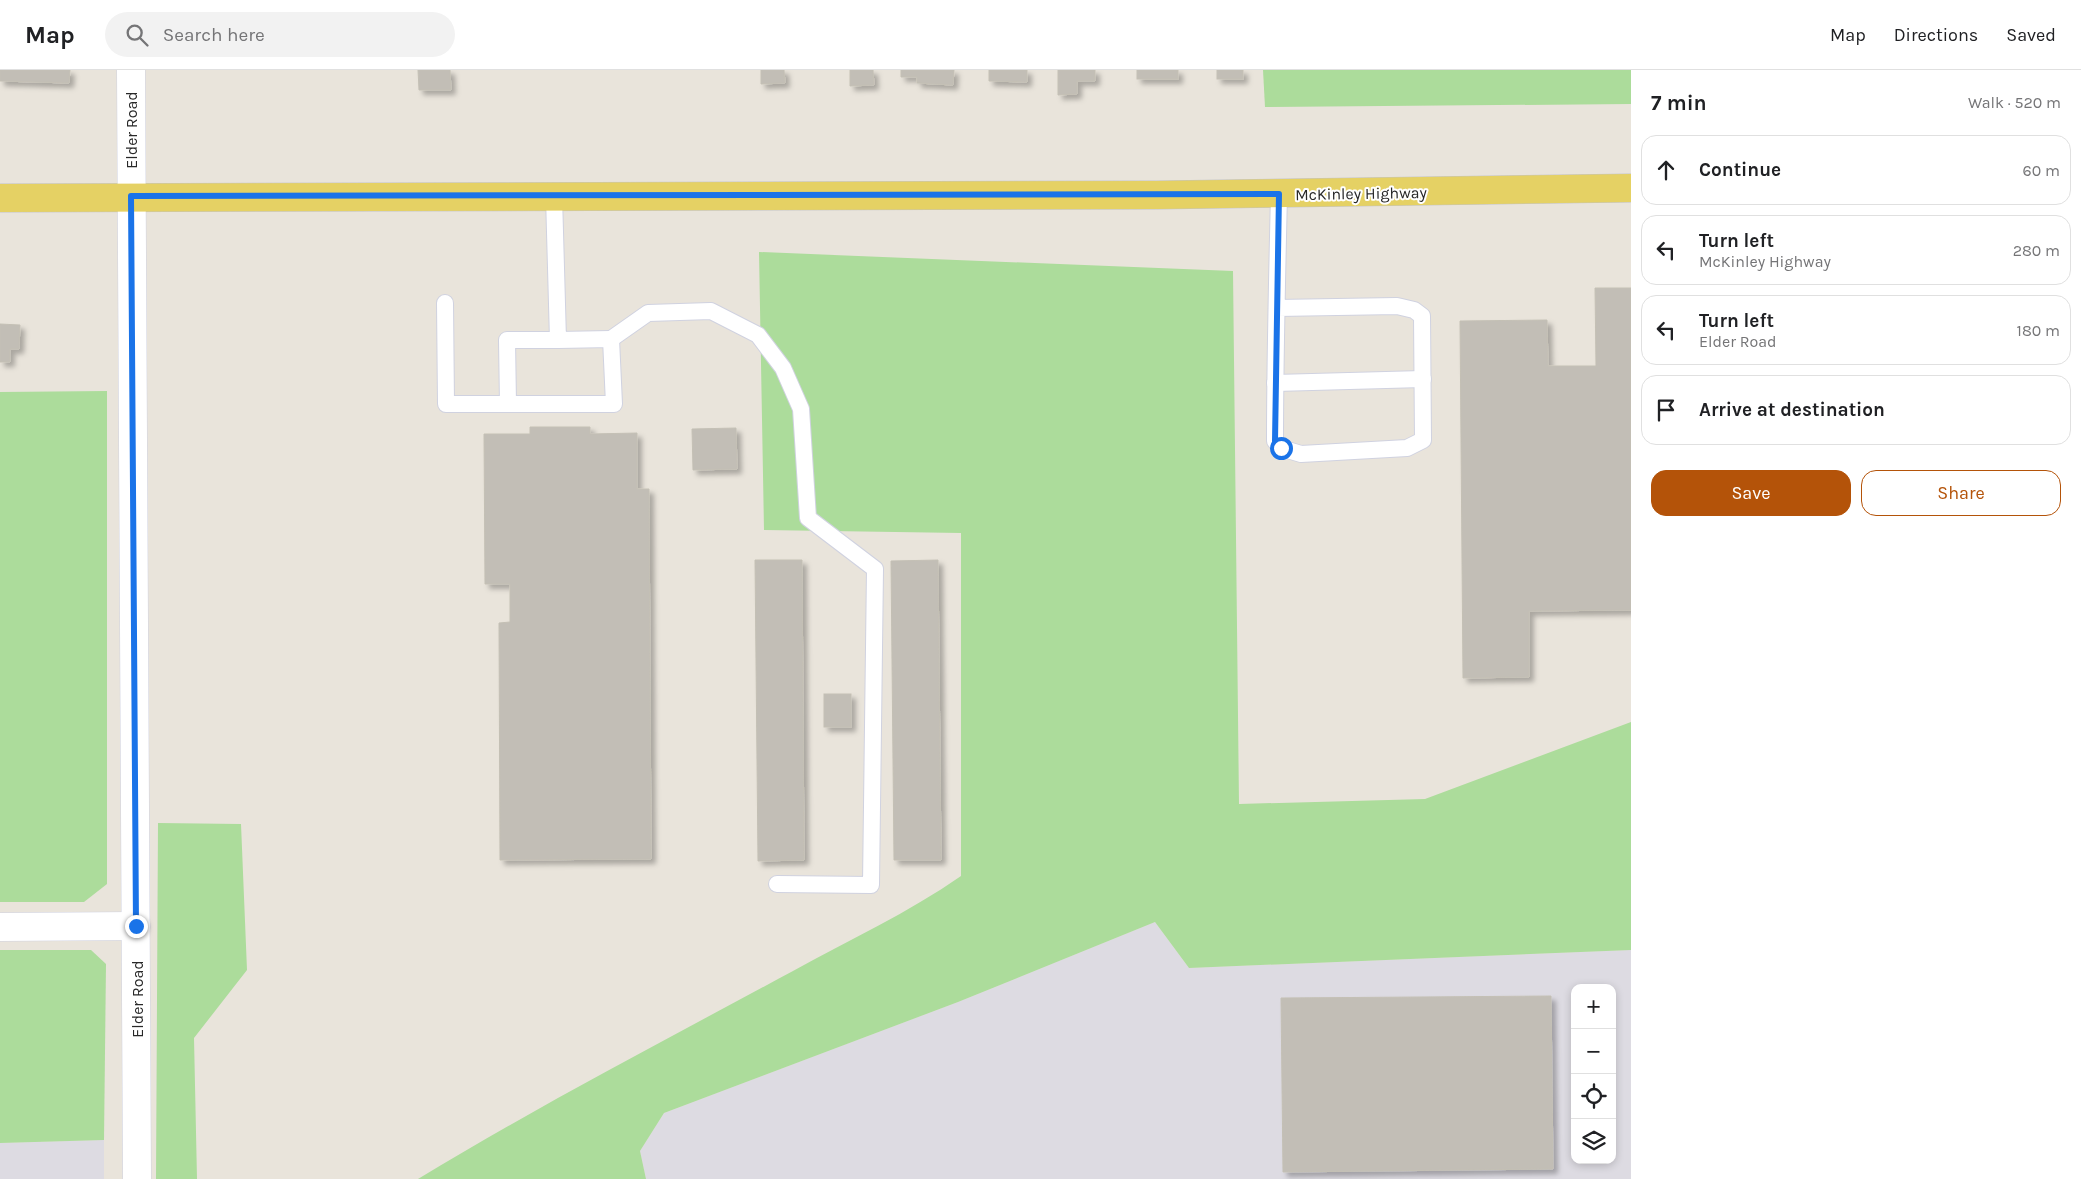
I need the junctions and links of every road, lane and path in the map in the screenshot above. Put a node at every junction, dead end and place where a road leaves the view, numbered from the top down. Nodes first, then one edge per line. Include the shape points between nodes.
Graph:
1 (131, 70) edge
2 (1631, 188) edge
3 (1279, 194) junction
4 (131, 196) junction
5 (554, 196) junction
6 (0, 198) edge
7 (445, 303) dead end
8 (1277, 308) junction
9 (611, 339) junction
10 (558, 340) junction
11 (1423, 379) junction
12 (1275, 383) junction
13 (508, 404) junction
14 (777, 884) dead end
15 (136, 926) junction
16 (0, 927) edge
17 (137, 1179) edge

1 - 4 street, Elder Road
2 - 3 main road, McKinley Highway
3 - 5 main road, McKinley Highway
3 - 8 lane
4 - 5 main road, McKinley Highway
4 - 6 main road, McKinley Highway
4 - 15 street, Elder Road
5 - 10 lane
7 - 13 lane via 446,404
8 - 11 lane via 1397,306 1414,310 1422,316
8 - 12 lane
9 - 10 lane
9 - 13 lane via 614,404
9 - 14 lane via 648,313 666,312 711,311 758,335 783,368 801,409 808,518 875,570 871,885
10 - 13 lane via 507,340
11 - 12 lane
11 - 12 lane via 1423,440 1407,448 1301,454 1281,448 1275,441
15 - 16 street
15 - 17 street, Elder Road

